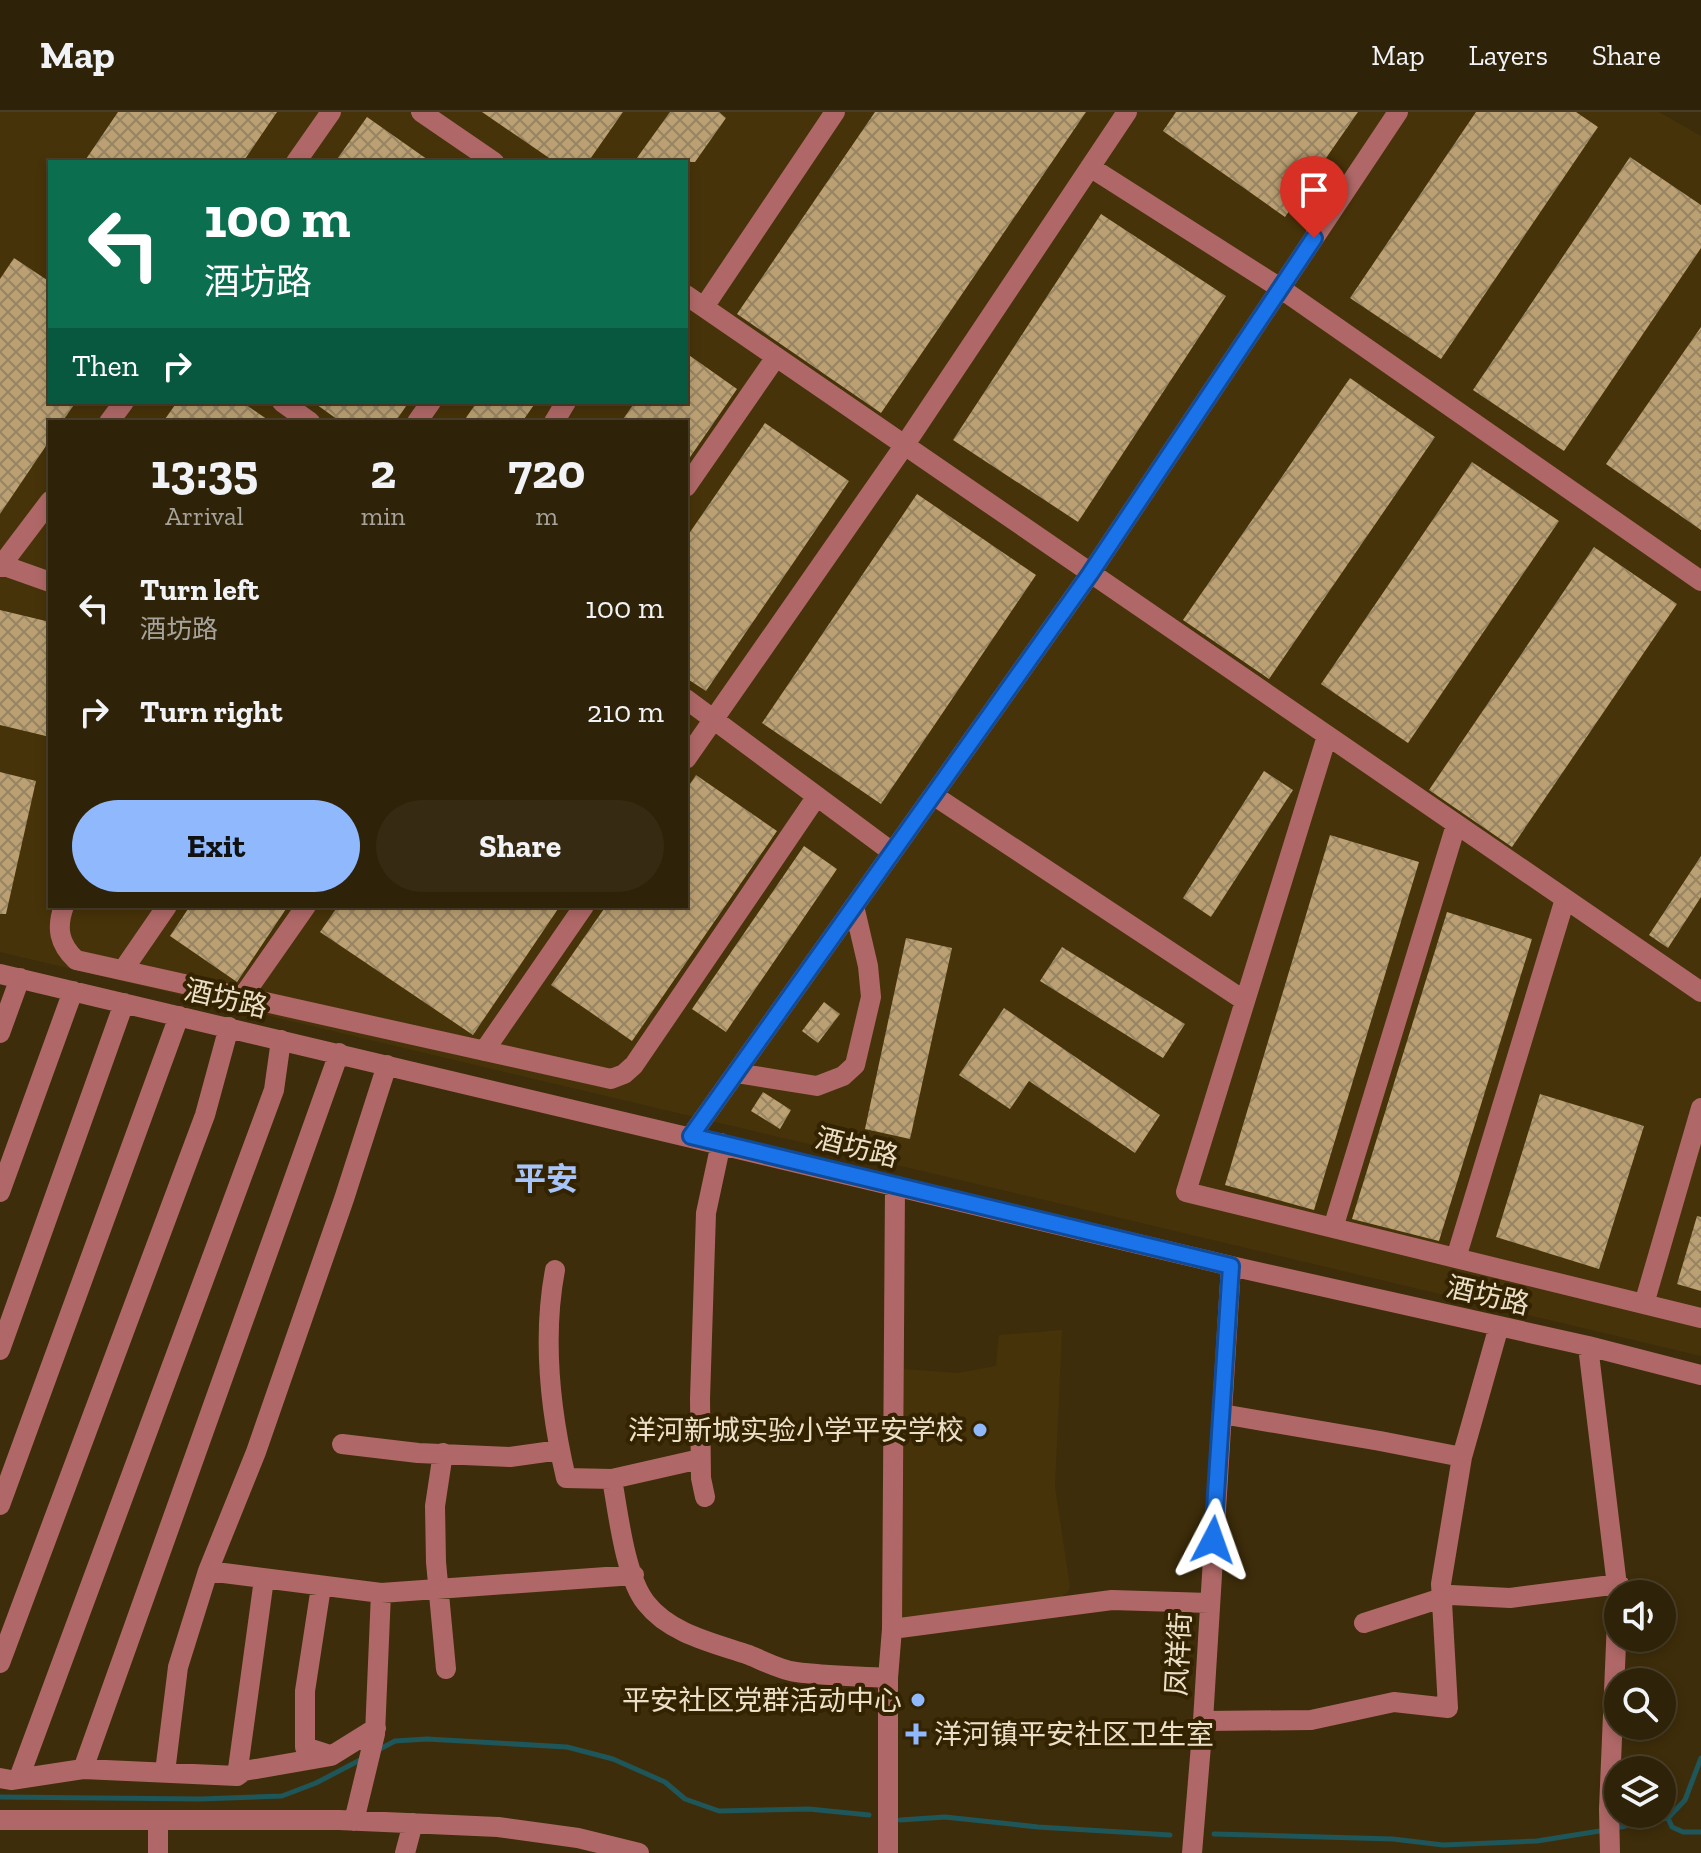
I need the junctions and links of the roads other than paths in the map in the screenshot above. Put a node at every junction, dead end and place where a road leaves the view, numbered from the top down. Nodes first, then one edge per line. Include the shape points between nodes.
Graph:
1 (331, 112) edge
2 (421, 112) edge
3 (835, 112) edge
4 (1127, 112) edge
5 (1398, 112) edge
6 (297, 160) edge
7 (491, 160) edge
8 (1090, 167) junction
9 (1280, 288) junction
10 (688, 296) edge
11 (704, 307) junction
12 (776, 357) junction
13 (285, 404) edge
14 (307, 420) edge
15 (904, 446) junction
16 (688, 484) edge
17 (48, 504) edge
18 (1, 566) edge
19 (1090, 574) junction
20 (48, 581) edge
21 (1701, 581) edge
22 (688, 700) edge
23 (713, 719) junction
24 (1327, 736) junction
25 (688, 756) edge
26 (933, 795) junction
27 (817, 796) junction
28 (1456, 825) junction
29 (892, 852) junction
30 (1565, 899) junction
31 (854, 906) junction
32 (63, 908) edge
33 (166, 908) edge
34 (305, 908) edge
35 (583, 908) edge
36 (123, 970) junction
37 (10, 976) edge
38 (73, 991) junction
39 (1701, 992) edge
40 (243, 996) junction
41 (1245, 1001) junction
42 (124, 1003) junction
43 (179, 1016) junction
44 (229, 1027) junction
45 (0, 1033) edge
46 (281, 1040) junction
47 (484, 1051) junction
48 (339, 1053) junction
49 (387, 1065) junction
50 (736, 1073) junction
51 (1701, 1108) edge
52 (691, 1136) junction
53 (721, 1143) junction
54 (895, 1186) junction
55 (0, 1192) edge
56 (1333, 1228) junction
57 (1456, 1258) junction
58 (1231, 1266) junction
59 (555, 1270) dead end
60 (1644, 1304) junction
61 (1701, 1318) edge
62 (1499, 1326) junction
63 (1588, 1346) junction
64 (0, 1350) edge
65 (1701, 1375) edge
66 (1222, 1414) junction
67 (342, 1444) dead end
68 (560, 1450) junction
69 (443, 1453) junction
70 (1462, 1457) junction
71 (700, 1459) junction
72 (612, 1479) junction
73 (705, 1497) dead end
74 (0, 1505) edge
75 (208, 1571) junction
76 (634, 1575) junction
77 (264, 1579) junction
78 (1617, 1580) edge
79 (321, 1587) junction
80 (438, 1591) junction
81 (1604, 1592) edge
82 (381, 1593) junction
83 (1443, 1598) junction
84 (1209, 1603) junction
85 (1364, 1623) dead end
86 (892, 1629) junction
87 (1615, 1652) edge
88 (0, 1663) edge
89 (446, 1669) dead end
90 (888, 1678) junction
91 (1203, 1721) junction
92 (373, 1743) junction
93 (331, 1756) junction
94 (83, 1769) junction
95 (165, 1772) junction
96 (237, 1776) junction
97 (10, 1778) edge
98 (0, 1820) edge
99 (158, 1820) junction
100 (354, 1821) junction
101 (413, 1823) junction
102 (1611, 1847) edge
103 (158, 1853) edge
104 (405, 1853) edge
105 (639, 1853) edge
106 (888, 1853) edge
107 (1192, 1853) edge

1 - 6 street
2 - 7 street
3 - 11 street
4 - 8 street
5 - 9 street
8 - 9 street
8 - 15 street
9 - 19 street
9 - 21 street
10 - 11 street
11 - 12 street
12 - 15 street
12 - 16 street
13 - 14 street
15 - 19 street
15 - 23 street
17 - 18 street
18 - 20 street
19 - 24 street
19 - 26 street
22 - 23 street
23 - 25 street
23 - 27 street
24 - 28 street
24 - 41 street
26 - 29 street
26 - 41 street
27 - 29 street
27 - 47 street via 624,1074 611,1079
28 - 30 street
28 - 56 street
29 - 31 street
30 - 39 street
30 - 57 street
31 - 50 street
31 - 50 street via 871,997 855,1065 817,1086
32 - 36 street via 58,929 65,950 76,960
33 - 36 street
34 - 40 street
35 - 47 street
36 - 40 street
37 - 38 street, 酒坊路
37 - 45 street
38 - 42 street, 酒坊路
38 - 55 street
40 - 47 street
41 - 56 street via 1186,1192
42 - 43 street, 酒坊路
42 - 64 street
43 - 44 street, 酒坊路
43 - 74 street
44 - 46 street, 酒坊路
44 - 88 street via 205,1115
46 - 48 street, 酒坊路
46 - 97 street via 274,1090
48 - 49 street, 酒坊路
48 - 94 street
49 - 52 street, 酒坊路
49 - 75 street via 256,1452
50 - 52 street
51 - 60 street
52 - 53 street, 酒坊路
53 - 54 street, 酒坊路
53 - 71 street via 706,1213
54 - 58 street, 酒坊路
54 - 86 street
56 - 57 street
57 - 60 street
58 - 62 street, 酒坊路
58 - 66 street, 凤祥街
59 - 68 street via 548,1357
60 - 61 street
62 - 63 street, 酒坊路
62 - 70 street
63 - 65 street, 酒坊路
63 - 78 street
66 - 70 street
66 - 84 street, 凤祥街
67 - 69 street
68 - 69 street via 510,1457
68 - 72 street via 566,1478
69 - 80 street via 435,1506
70 - 83 street
71 - 72 street
71 - 73 street
72 - 76 street
75 - 77 street
75 - 95 street via 178,1667
76 - 80 street
76 - 90 street via 645,1602 660,1617 706,1640 793,1672
77 - 79 street
77 - 96 street
79 - 82 street
79 - 93 street via 305,1691 305,1747
80 - 82 street
80 - 89 street
81 - 83 street
82 - 92 street
83 - 85 street
83 - 91 street via 1448,1708 1394,1702 1311,1720
84 - 86 street via 1112,1600
84 - 91 street, 凤祥街
86 - 90 street
87 - 102 street
90 - 106 street
91 - 107 street, 凤祥街
92 - 93 street
92 - 100 street
93 - 96 street
94 - 95 street
94 - 97 street
95 - 96 street
98 - 99 street
99 - 100 street
99 - 103 street
100 - 101 street
101 - 104 street
101 - 105 street via 498,1827

